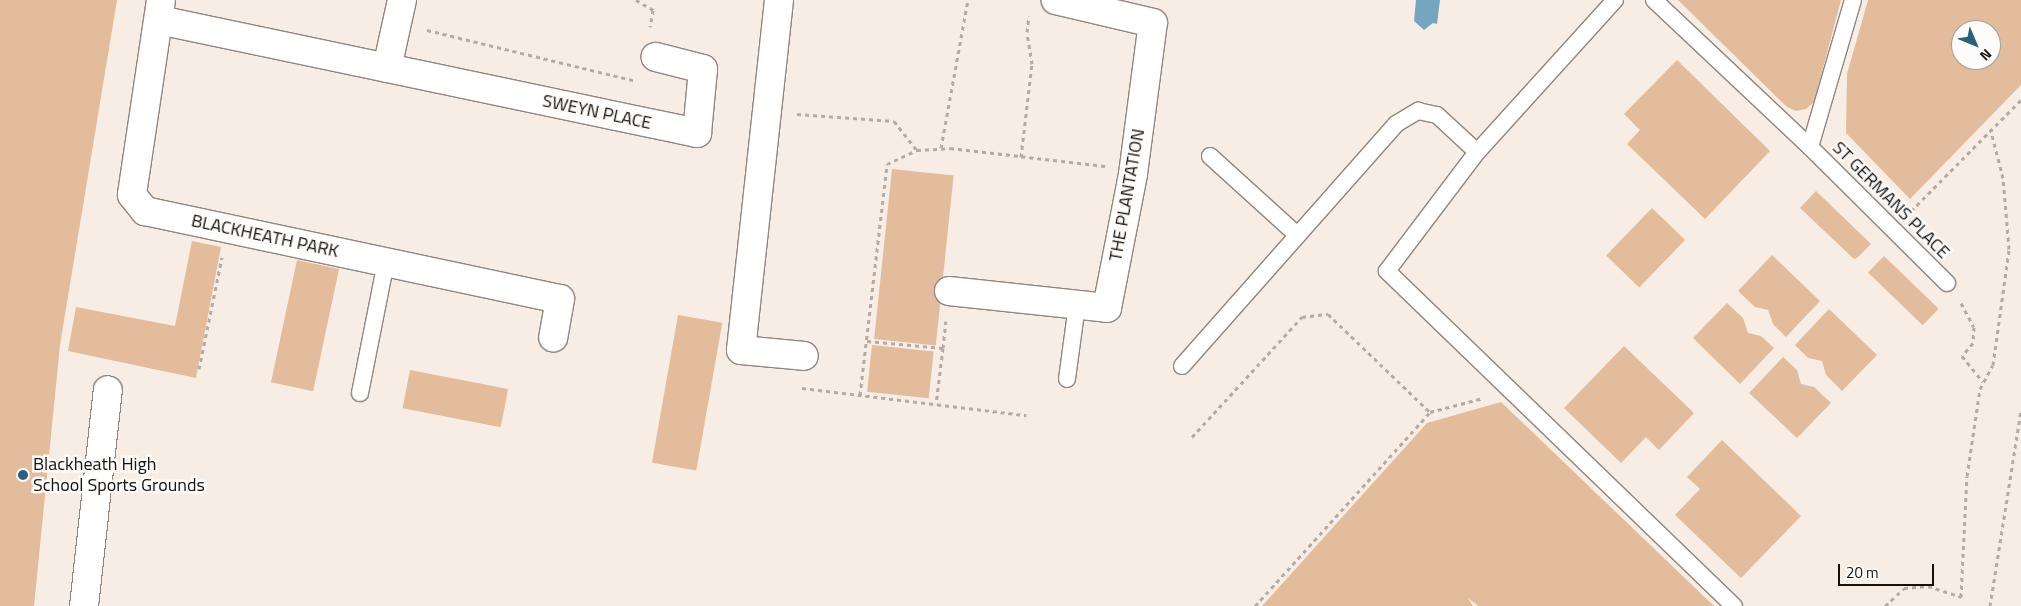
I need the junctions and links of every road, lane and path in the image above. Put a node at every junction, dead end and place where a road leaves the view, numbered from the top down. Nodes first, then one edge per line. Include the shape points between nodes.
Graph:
1 (402, 0) edge
2 (779, 0) edge
3 (968, 0) edge
4 (1056, 0) edge
5 (1615, 0) edge
6 (1654, 0) edge
7 (1853, 0) edge
8 (1031, 8) dead end
9 (160, 10) edge
10 (423, 28) dead end
11 (656, 57) dead end
12 (387, 68) junction
13 (638, 82) dead end
14 (2021, 100) edge
15 (766, 112) junction
16 (1990, 131) junction
17 (1810, 147) junction
18 (940, 148) junction
19 (918, 150) junction
20 (1476, 152) junction
21 (1021, 156) junction
22 (1210, 156) dead end
23 (1133, 170) junction
24 (227, 228) junction
25 (1893, 229) junction
26 (1298, 235) junction
27 (386, 262) junction
28 (1947, 283) joint
29 (950, 291) dead end
30 (1077, 305) junction
31 (553, 337) dead end
32 (866, 341) junction
33 (804, 356) joint
34 (1182, 366) dead end
35 (199, 370) dead end
36 (1067, 380) dead end
37 (1983, 382) junction
38 (108, 390) dead end
39 (1510, 391) junction
40 (360, 393) dead end
41 (860, 395) junction
42 (936, 404) junction
43 (2021, 410) edge
44 (1430, 412) junction
45 (1026, 415) dead end
46 (1192, 437) dead end
47 (84, 606) edge
48 (1254, 606) edge
49 (1734, 606) edge
50 (1885, 606) edge
51 (1990, 606) edge

1 - 12 street
2 - 15 street
3 - 18 path
4 - 23 street, THE PLANTATION via 1153,23
5 - 20 lane
6 - 17 lane
7 - 17 lane, ST GERMANS PLACE
8 - 21 path via 1027,32 1032,64
9 - 12 street, SWEYN PLACE
9 - 24 street, BLACKHEATH PARK via 132,195 145,211
10 - 13 path
11 - 12 street, SWEYN PLACE via 703,69 697,133
14 - 16 path
15 - 19 path via 894,121
15 - 33 street via 741,350
16 - 25 path
16 - 37 path via 2003,178 2009,249 1993,365
17 - 25 lane, ST GERMANS PLACE
18 - 19 path
18 - 21 path
19 - 32 path via 887,164
20 - 26 lane via 1436,115 1418,111 1396,124
20 - 39 lane via 1387,271
21 - 23 path
22 - 26 lane
23 - 30 street, THE PLANTATION via 1107,308
24 - 27 street, BLACKHEATH PARK
24 - 35 path
25 - 28 lane, ST GERMANS PLACE
26 - 34 lane
27 - 31 street, BLACKHEATH PARK via 560,299
27 - 40 lane
28 - 37 path via 1974,327 1973,344 1962,356
29 - 30 street, THE PLANTATION
30 - 36 lane
32 - 41 path
32 - 42 path via 943,348
33 - 41 path via 801,388
37 - 50 path via 1968,476 1961,597 1928,586 1904,588
38 - 47 street
39 - 44 path
39 - 49 lane
41 - 42 path
42 - 45 path
43 - 51 path
44 - 46 path via 1328,314 1302,318
44 - 48 path

